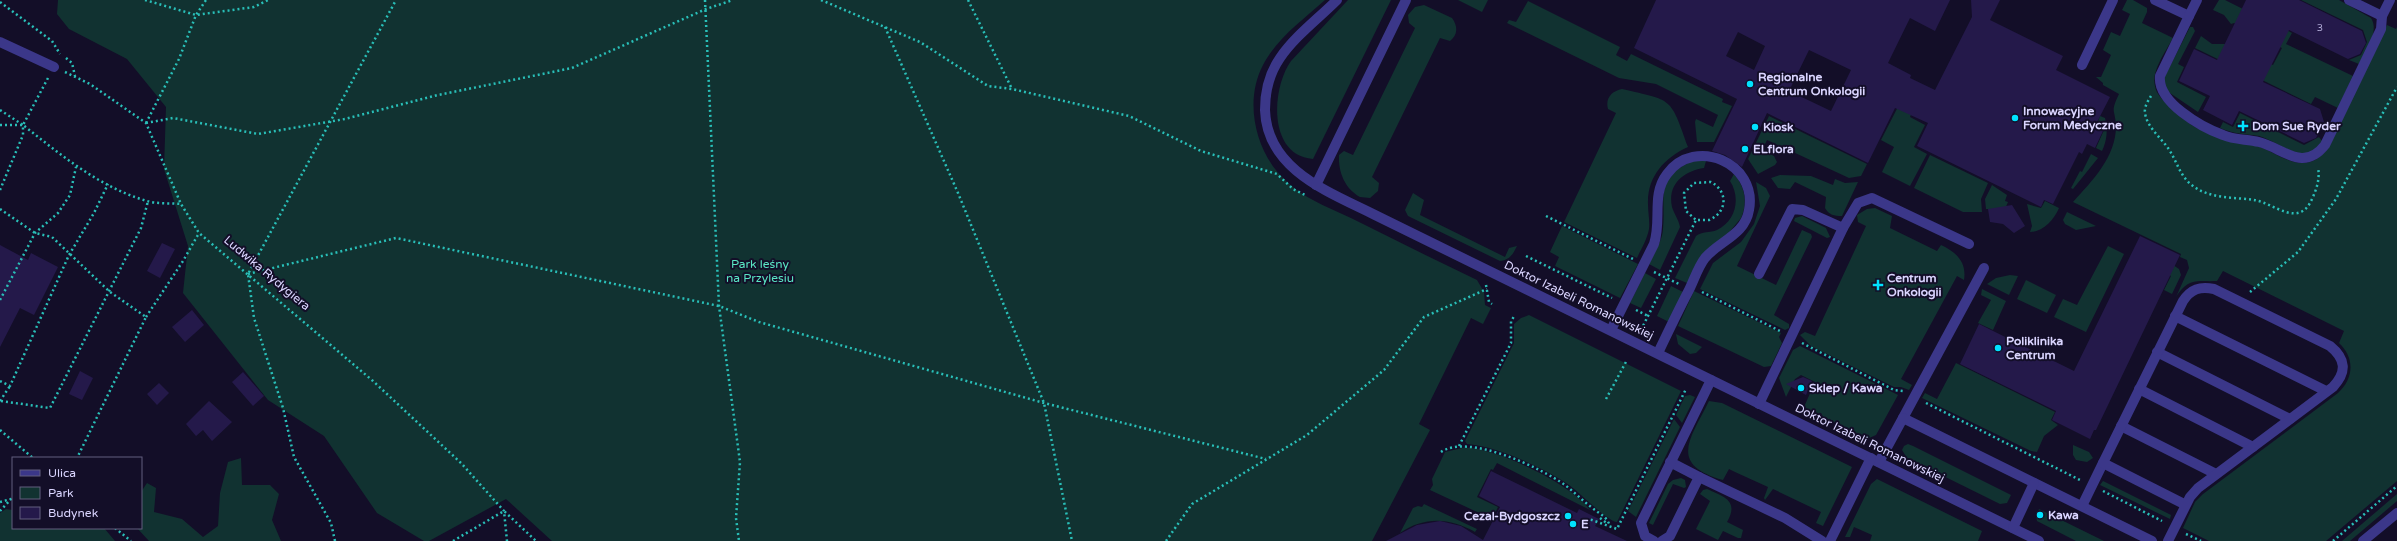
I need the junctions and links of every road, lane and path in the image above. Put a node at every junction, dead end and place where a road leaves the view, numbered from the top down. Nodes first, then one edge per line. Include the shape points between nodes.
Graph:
1 (145, 0) edge
2 (206, 0) edge
3 (268, 0) edge
4 (396, 0) edge
5 (705, 0) edge
6 (733, 0) edge
7 (821, 0) edge
8 (968, 0) edge
9 (1337, 0) edge
10 (1406, 0) edge
11 (2113, 0) edge
12 (2155, 0) edge
13 (2197, 0) edge
14 (2350, 0) edge
15 (2390, 0) edge
16 (0, 2) edge
17 (706, 9) junction
18 (196, 15) junction
19 (2189, 16) junction
20 (2382, 16) junction
21 (886, 27) junction
22 (1, 42) edge
23 (2082, 65) dead end
24 (54, 67) junction
25 (75, 76) junction
26 (2397, 87) edge
27 (1012, 88) junction
28 (2160, 88) junction
29 (0, 110) edge
30 (328, 122) junction
31 (146, 123) junction
32 (0, 125) edge
33 (23, 125) junction
34 (2314, 156) junction
35 (76, 168) junction
36 (108, 184) junction
37 (1316, 185) junction
38 (0, 190) edge
39 (1310, 197) dead end
40 (148, 201) junction
41 (181, 204) junction
42 (0, 209) edge
43 (1546, 216) dead end
44 (1696, 220) junction
45 (1843, 228) junction
46 (35, 233) junction
47 (199, 233) junction
48 (1969, 244) dead end
49 (69, 255) junction
50 (1526, 256) dead end
51 (1643, 265) junction
52 (1984, 268) dead end
53 (248, 274) junction
54 (1759, 274) dead end
55 (1667, 278) junction
56 (1690, 288) junction
57 (1487, 289) dead end
58 (110, 292) junction
59 (0, 300) edge
60 (2240, 301) junction
61 (1624, 305) junction
62 (719, 306) junction
63 (1515, 315) dead end
64 (1648, 316) junction
65 (2175, 316) junction
66 (146, 317) junction
67 (1611, 330) junction
68 (1641, 330) dead end
69 (1792, 337) junction
70 (2157, 352) junction
71 (1658, 353) junction
72 (1627, 360) dead end
73 (1712, 380) junction
74 (0, 381) edge
75 (10, 386) junction
76 (1686, 389) dead end
77 (2139, 389) junction
78 (2326, 391) junction
79 (1914, 397) junction
80 (1606, 399) dead end
81 (0, 401) edge
82 (1044, 403) junction
83 (1760, 404) junction
84 (1903, 418) junction
85 (2290, 419) junction
86 (2121, 426) junction
87 (0, 430) edge
88 (1459, 446) junction
89 (2253, 446) junction
90 (1441, 452) dead end
91 (32, 457) edge
92 (77, 457) edge
93 (1266, 459) junction
94 (1875, 460) junction
95 (1670, 462) junction
96 (2103, 463) junction
97 (2216, 474) junction
98 (1699, 477) junction
99 (2034, 483) junction
100 (2092, 485) junction
101 (2397, 486) edge
102 (12, 498) edge
103 (12, 499) edge
104 (0, 502) edge
105 (2186, 505) junction
106 (2082, 506) junction
107 (0, 511) edge
108 (504, 511) junction
109 (2397, 513) edge
110 (1600, 518) dead end
111 (1588, 522) dead end
112 (1610, 526) junction
113 (2013, 528) junction
114 (2175, 528) junction
115 (116, 529) edge
116 (131, 541) edge
117 (335, 541) edge
118 (453, 541) edge
119 (507, 541) edge
120 (536, 541) edge
121 (739, 541) edge
122 (1072, 541) edge
123 (1166, 541) edge
124 (1654, 541) edge
125 (1662, 541) edge
126 (1822, 541) edge
127 (1830, 541) edge
128 (2040, 541) edge
129 (2152, 541) edge
130 (2168, 541) edge
131 (2201, 541) edge
132 (2333, 541) edge
133 (2363, 541) edge

1 - 18 path
2 - 18 path
3 - 18 path via 254,7
4 - 30 path
5 - 17 path
6 - 17 path
7 - 21 path
8 - 27 path
9 - 37 street, Doktor Izabeli Romanowskiej via 1280,58 1271,73 1266,92 1266,119 1277,149 1293,169
10 - 37 street
11 - 23 street
12 - 19 street
13 - 19 street
14 - 20 street
15 - 20 street
16 - 25 path via 52,41 59,53 72,63
17 - 30 path via 572,68 438,95
17 - 62 path
18 - 31 path via 179,59
19 - 28 street via 2160,76
20 - 34 street via 2381,29 2330,135 2320,152
21 - 27 path via 920,42 988,86
21 - 82 path via 958,193
22 - 24 street
24 - 25 path, Ludwika Rydygiera
24 - 33 path
25 - 31 path, Ludwika Rydygiera via 124,106
26 - 60 path via 2336,199 2298,252
27 - 39 path via 1129,116 1201,151 1276,174 1299,193
28 - 34 street via 2169,100 2192,120 2222,135 2260,142 2296,158
28 - 34 path via 2147,104 2147,120 2169,149 2182,175 2193,186 2208,194 2222,198 2259,201 2287,212 2297,213 2308,208 2317,188 2319,172
29 - 33 path
30 - 31 path via 258,134 173,118
30 - 53 path
31 - 41 path, Ludwika Rydygiera
32 - 33 path
33 - 35 path
33 - 38 path via 23,135
35 - 36 path
35 - 46 path via 70,195 58,213
36 - 40 path
36 - 49 path
37 - 67 street, Doktor Izabeli Romanowskiej
40 - 41 path
40 - 58 path via 141,228
41 - 47 path, Ludwika Rydygiera
42 - 46 path
43 - 51 path
44 - 44 path via 1709,220 1722,210 1723,194 1711,182 1694,182 1684,193 1686,211
44 - 55 path
45 - 48 street via 1858,203 1872,198
45 - 54 street via 1803,210 1792,209
45 - 69 street
46 - 49 path via 52,237
46 - 59 path
47 - 53 path, Ludwika Rydygiera
47 - 66 path
49 - 58 path
49 - 75 path
50 - 61 path
51 - 55 path
51 - 56 street via 1657,236 1657,196 1666,174 1690,157 1710,155 1723,160 1736,167 1747,182 1749,210 1744,223 1735,234 1705,259
51 - 61 street
52 - 79 street
53 - 62 path via 396,238
53 - 108 path, Ludwika Rydygiera via 373,381 461,463
53 - 117 path via 254,318 283,408 294,457 331,523
55 - 56 path
55 - 64 path
56 - 69 path
56 - 71 street
57 - 93 path via 1424,316 1384,370 1307,435
58 - 66 path
58 - 81 path via 50,408
60 - 65 street via 2204,287 2188,293
60 - 78 street via 2330,346 2339,353 2344,371 2340,379
61 - 64 path
61 - 67 street
62 - 82 path via 759,322
62 - 121 path via 740,462 736,518
63 - 88 path via 1511,321 1511,343
64 - 68 path
65 - 70 street
65 - 78 street
66 - 92 path
67 - 71 street, Doktor Izabeli Romanowskiej
69 - 79 path via 1894,390
69 - 83 street
70 - 77 street
70 - 85 street
71 - 73 street, Doktor Izabeli Romanowskiej
72 - 80 path
73 - 83 street, Doktor Izabeli Romanowskiej
73 - 95 street
74 - 75 path
75 - 81 path
76 - 112 path via 1617,529
77 - 86 street
77 - 89 street
78 - 85 street
79 - 84 street
79 - 100 path
82 - 93 path
82 - 122 path
83 - 94 street, Doktor Izabeli Romanowskiej
84 - 94 street
84 - 99 street
85 - 89 street
86 - 96 street
86 - 97 street
87 - 91 path
88 - 90 path
88 - 112 path via 1472,446 1503,454 1558,481 1602,514
89 - 97 street
93 - 123 path via 1192,504
94 - 113 street, Doktor Izabeli Romanowskiej
94 - 127 street
95 - 98 street
95 - 124 street via 1641,523 1644,536
96 - 100 street
96 - 105 street
97 - 105 street via 2198,488
98 - 125 street via 1670,536
98 - 126 street via 1785,518
99 - 106 street
99 - 113 street
100 - 106 street
100 - 114 path
101 - 132 path
102 - 104 path
103 - 107 path
105 - 114 street
106 - 129 street
108 - 118 path
108 - 119 path
108 - 120 path, Ludwika Rydygiera
109 - 133 street
110 - 112 path
111 - 112 path via 1589,519
113 - 128 street, Doktor Izabeli Romanowskiej
114 - 130 street
114 - 131 path
115 - 116 path

